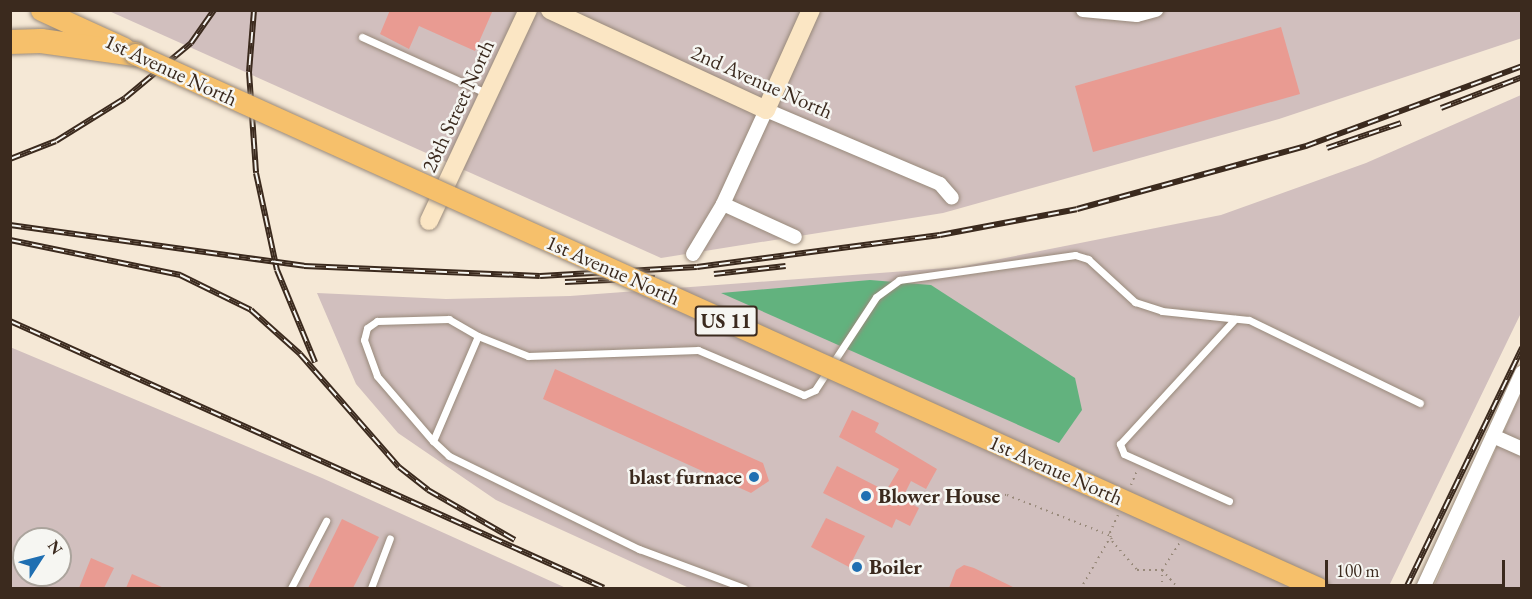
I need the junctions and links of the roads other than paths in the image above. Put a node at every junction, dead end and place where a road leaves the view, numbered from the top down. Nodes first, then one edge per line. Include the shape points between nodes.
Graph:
1 (41, 10) edge
2 (528, 10) edge
3 (550, 10) edge
4 (811, 10) edge
5 (1083, 10) edge
6 (1156, 10) edge
7 (362, 37) dead end
8 (87, 40) junction
9 (10, 42) edge
10 (135, 54) joint
11 (490, 94) junction
12 (766, 110) junction
13 (952, 198) dead end
14 (723, 204) junction
15 (429, 221) dead end
16 (795, 237) dead end
17 (693, 254) dead end
18 (1235, 319) junction
19 (478, 336) junction
20 (1521, 373) edge
21 (1420, 403) dead end
22 (1493, 436) junction
23 (433, 441) junction
24 (1521, 449) edge
25 (1229, 501) dead end
26 (326, 520) dead end
27 (390, 538) dead end
28 (291, 588) edge
29 (371, 588) edge
30 (744, 588) edge
31 (1318, 588) edge
32 (1423, 588) edge

1 - 8 main road, 1st Avenue North
2 - 11 street, 28th Street North
3 - 12 street, 2nd Avenue North
4 - 12 street
5 - 6 street via 1137,15
7 - 11 lane
8 - 9 highway
8 - 10 highway
10 - 31 main road, 1st Avenue North / US 11, bridge
11 - 15 street, 28th Street North
12 - 13 street, 2nd Avenue North via 940,184
12 - 14 street
14 - 16 street
14 - 17 street
18 - 19 lane via 1162,311 1135,302 1088,259 1075,255 899,280 857,321 812,394 796,393 698,350 536,356
18 - 21 lane via 1249,320
18 - 25 lane via 1120,444 1124,454
19 - 23 lane
19 - 23 lane via 449,319 389,316 367,328 364,340 376,376
20 - 22 street
22 - 24 street
22 - 32 street
23 - 30 lane via 462,465 639,549
26 - 28 lane
27 - 29 lane

